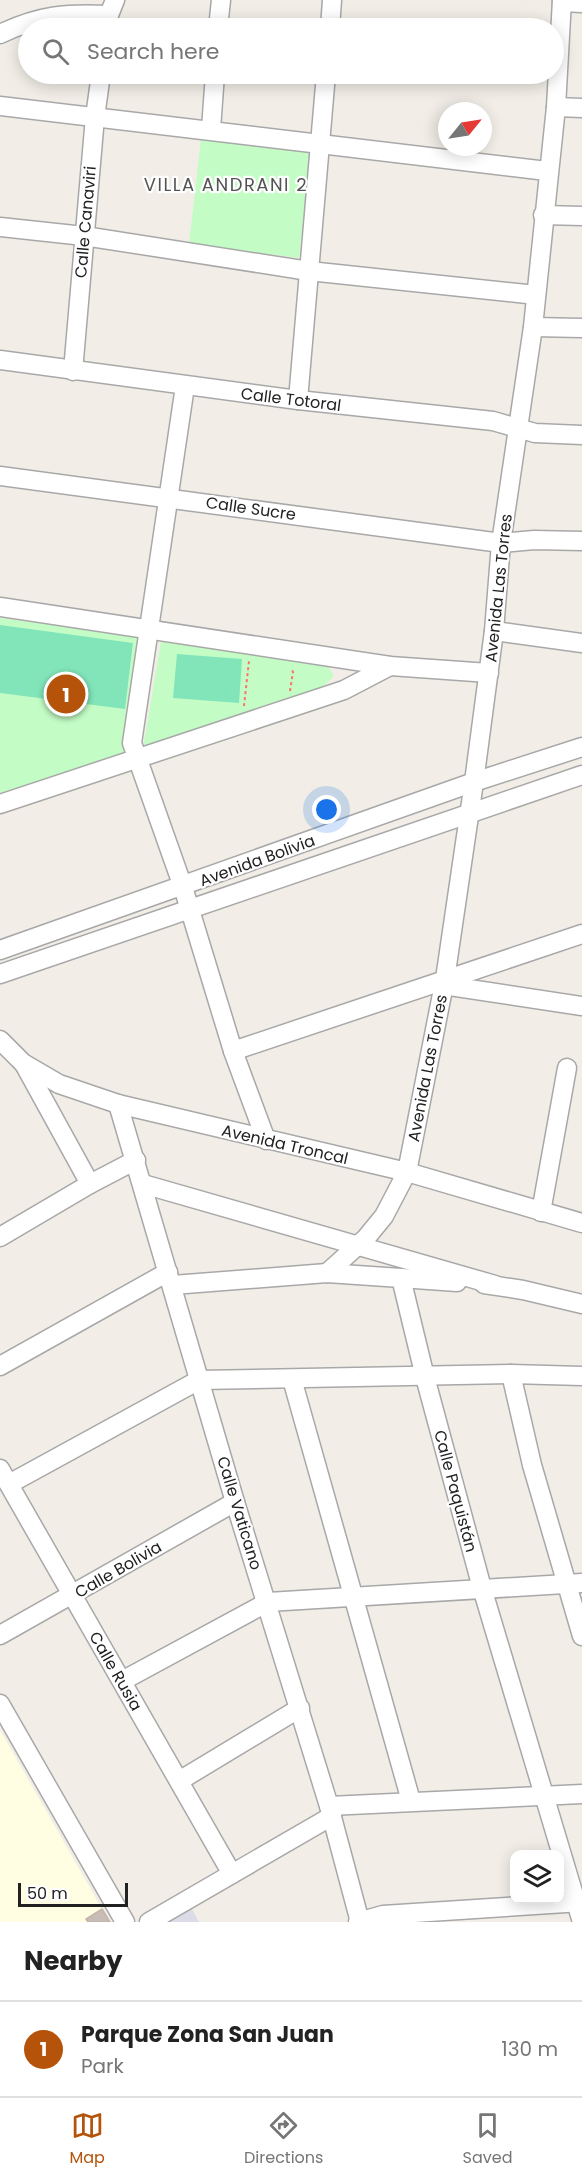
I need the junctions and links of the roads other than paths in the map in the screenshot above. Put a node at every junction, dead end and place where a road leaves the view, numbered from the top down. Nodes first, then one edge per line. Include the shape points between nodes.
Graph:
1 (220, 0) edge
2 (332, 0) edge
3 (562, 1) edge
4 (582, 3) edge
5 (110, 14) edge
6 (42, 18) edge
7 (219, 18) edge
8 (331, 18) edge
9 (560, 18) edge
10 (18, 27) edge
11 (0, 34) edge
12 (99, 84) edge
13 (214, 84) edge
14 (325, 84) edge
15 (555, 84) edge
16 (0, 106) edge
17 (555, 107) junction
18 (582, 108) edge
19 (94, 117) junction
20 (211, 129) junction
21 (320, 144) junction
22 (547, 171) junction
23 (543, 214) junction
24 (582, 216) edge
25 (0, 227) edge
26 (84, 236) junction
27 (309, 271) junction
28 (536, 295) junction
29 (533, 327) junction
30 (582, 328) edge
31 (0, 360) edge
32 (73, 371) junction
33 (185, 386) junction
34 (298, 400) junction
35 (520, 428) junction
36 (582, 435) edge
37 (0, 476) edge
38 (171, 497) junction
39 (582, 541) edge
40 (501, 543) junction
41 (0, 608) edge
42 (151, 629) junction
43 (494, 631) junction
44 (582, 643) edge
45 (390, 666) junction
46 (489, 674) junction
47 (582, 747) edge
48 (137, 759) junction
49 (582, 775) edge
50 (474, 782) junction
51 (0, 804) edge
52 (469, 813) junction
53 (183, 887) junction
54 (189, 908) junction
55 (582, 934) edge
56 (0, 950) edge
57 (0, 974) edge
58 (444, 982) junction
59 (582, 1006) edge
60 (0, 1040) edge
61 (233, 1051) junction
62 (23, 1063) junction
63 (567, 1068) dead end
64 (118, 1104) junction
65 (266, 1140) junction
66 (136, 1160) junction
67 (407, 1172) junction
68 (90, 1184) junction
69 (143, 1184) junction
70 (541, 1212) junction
71 (582, 1223) edge
72 (0, 1237) edge
73 (357, 1245) junction
74 (327, 1273) junction
75 (401, 1278) junction
76 (171, 1279) junction
77 (495, 1285) junction
78 (582, 1304) edge
79 (0, 1366) edge
80 (511, 1374) junction
81 (582, 1376) edge
82 (425, 1377) junction
83 (292, 1379) junction
84 (199, 1380) junction
85 (4, 1477) edge
86 (235, 1502) junction
87 (575, 1584) edge
88 (482, 1588) junction
89 (72, 1594) junction
90 (352, 1597) junction
91 (268, 1602) junction
92 (0, 1635) edge
93 (582, 1636) edge
94 (122, 1681) junction
95 (0, 1704) edge
96 (300, 1708) junction
97 (179, 1781) junction
98 (545, 1794) junction
99 (582, 1794) edge
100 (411, 1801) junction
101 (331, 1811) junction
102 (232, 1874) junction
103 (579, 1902) edge
104 (125, 1922) edge
105 (149, 1922) edge
106 (360, 1922) edge
107 (582, 1922) edge

1 - 7 street
2 - 8 street
3 - 4 street
3 - 9 street, Avenida Las Torres
5 - 6 street via 66,13
10 - 11 street
12 - 19 street, Calle Canaviri
13 - 20 street
14 - 21 street
15 - 17 street, Avenida Las Torres
16 - 19 street
17 - 18 street
17 - 22 street, Avenida Las Torres
19 - 20 street
19 - 26 street, Calle Canaviri
20 - 21 street
21 - 22 street
21 - 27 street
22 - 23 street, Avenida Las Torres
23 - 24 street
23 - 28 street, Avenida Las Torres
25 - 26 street
26 - 27 street
26 - 32 street, Calle Canaviri
27 - 28 street
27 - 34 street
28 - 29 street, Avenida Las Torres
29 - 30 street
29 - 35 street, Avenida Las Torres
31 - 32 street, Calle Totoral
32 - 33 street, Calle Totoral
33 - 34 street, Calle Totoral
33 - 38 street
34 - 35 street, Calle Totoral via 493,421
35 - 36 street, Calle Totoral via 535,433
35 - 40 street, Avenida Las Torres
37 - 38 street, Calle Sucre
38 - 40 street, Calle Sucre
38 - 42 street
39 - 40 street, Calle Sucre
40 - 43 street, Avenida Las Torres
41 - 42 street
42 - 45 street
42 - 48 street via 132,743
43 - 44 street
43 - 46 street, Avenida Las Torres
45 - 46 street
45 - 48 street via 344,690
46 - 50 street, Avenida Las Torres
47 - 50 street, Avenida Bolivia
48 - 51 street
48 - 53 street
49 - 52 street, Avenida Bolivia
50 - 52 street, Avenida Las Torres
50 - 53 street, Avenida Bolivia
52 - 54 street, Avenida Bolivia
52 - 58 street, Avenida Las Torres
53 - 54 street
53 - 56 street, Avenida Bolivia
54 - 57 street, Avenida Bolivia
54 - 61 street
55 - 58 street
58 - 59 street
58 - 61 street
58 - 67 street, Avenida Las Torres
60 - 62 street, Avenida Troncal
61 - 65 street
62 - 64 street, Avenida Troncal via 59,1084
62 - 68 street
63 - 70 street
64 - 65 street, Avenida Troncal
64 - 66 street, Calle Vaticano
65 - 67 street, Avenida Troncal
66 - 68 street
66 - 69 street, Calle Vaticano
67 - 70 street, Avenida Troncal
67 - 73 street, Avenida Las Torres via 384,1216
68 - 72 street
69 - 73 street
69 - 76 street, Calle Vaticano
70 - 71 street, Avenida Troncal
73 - 74 street, Avenida Las Torres
73 - 77 street
74 - 75 street
74 - 76 street
75 - 77 street
75 - 82 street, Calle Paquistán
76 - 79 street
76 - 84 street, Calle Vaticano
77 - 78 street
80 - 81 street
80 - 82 street
80 - 87 street via 532,1465
82 - 83 street
82 - 88 street, Calle Paquistán
83 - 84 street
83 - 90 street
84 - 85 street
84 - 86 street, Calle Vaticano
85 - 89 street, Calle Rusia
86 - 89 street, Calle Bolivia
86 - 91 street, Calle Vaticano
87 - 88 street
87 - 93 street
88 - 90 street
88 - 98 street, Calle Paquistán
89 - 92 street, Calle Bolivia
89 - 94 street, Calle Rusia
90 - 91 street
90 - 100 street
91 - 94 street
91 - 96 street, Calle Vaticano
94 - 97 street, Calle Rusia
95 - 104 street
96 - 97 street
96 - 101 street, Calle Vaticano
97 - 102 street, Calle Rusia
98 - 99 street
98 - 100 street
98 - 103 street, Calle Paquistán
100 - 101 street
101 - 102 street
101 - 106 street, Calle Vaticano
102 - 105 street
103 - 106 street via 383,1915
103 - 107 street, Calle Paquistán

